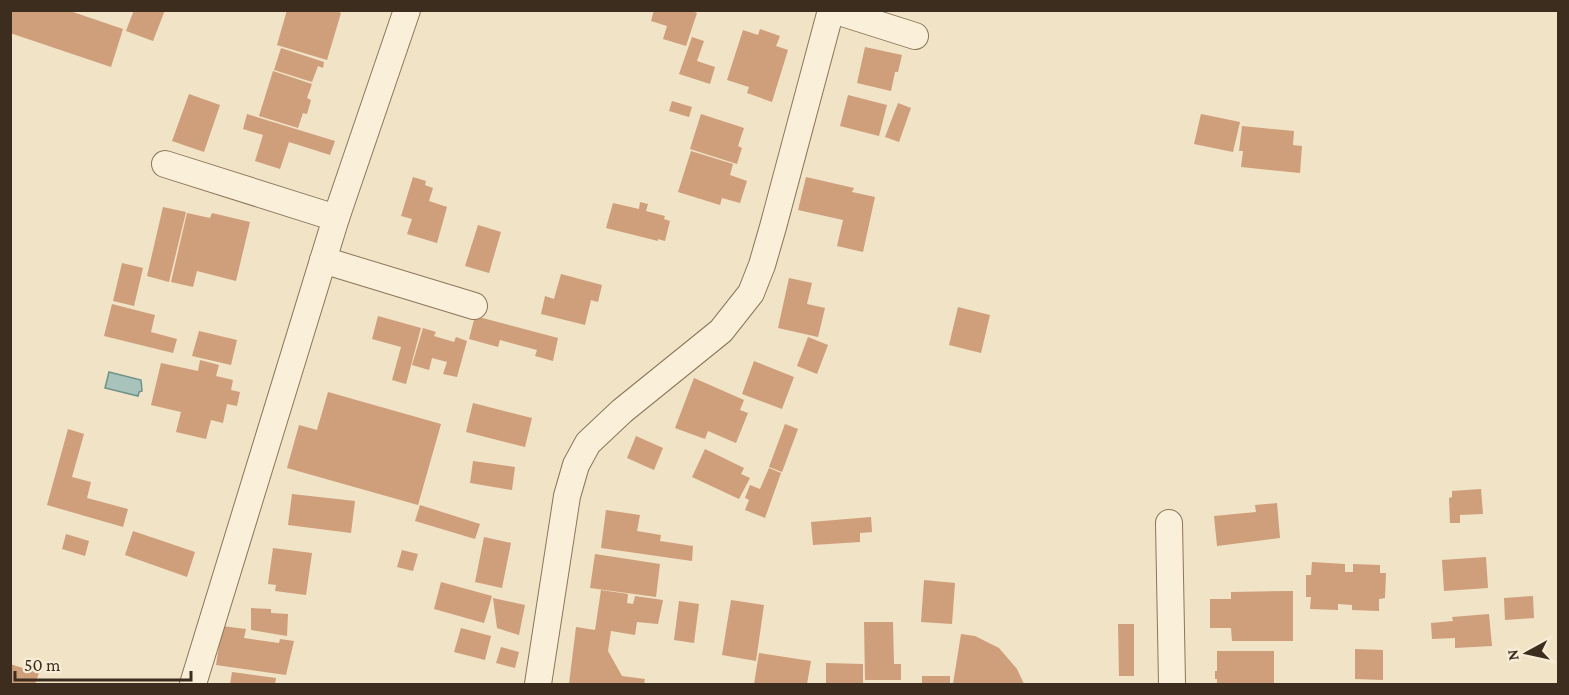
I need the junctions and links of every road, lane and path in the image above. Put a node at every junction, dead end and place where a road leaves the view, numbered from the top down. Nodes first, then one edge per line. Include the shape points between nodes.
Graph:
1 (407, 10) edge
2 (832, 10) edge
3 (915, 36) dead end
4 (165, 164) dead end
5 (336, 218) junction
6 (323, 260) junction
7 (474, 306) dead end
8 (1169, 523) dead end
9 (193, 684) edge
10 (538, 684) edge
11 (1172, 684) edge

1 - 5 street
2 - 3 street
2 - 10 street via 751,293 721,331 588,443 576,465 567,496
4 - 5 street
5 - 6 street
6 - 7 street
6 - 9 street
8 - 11 street

